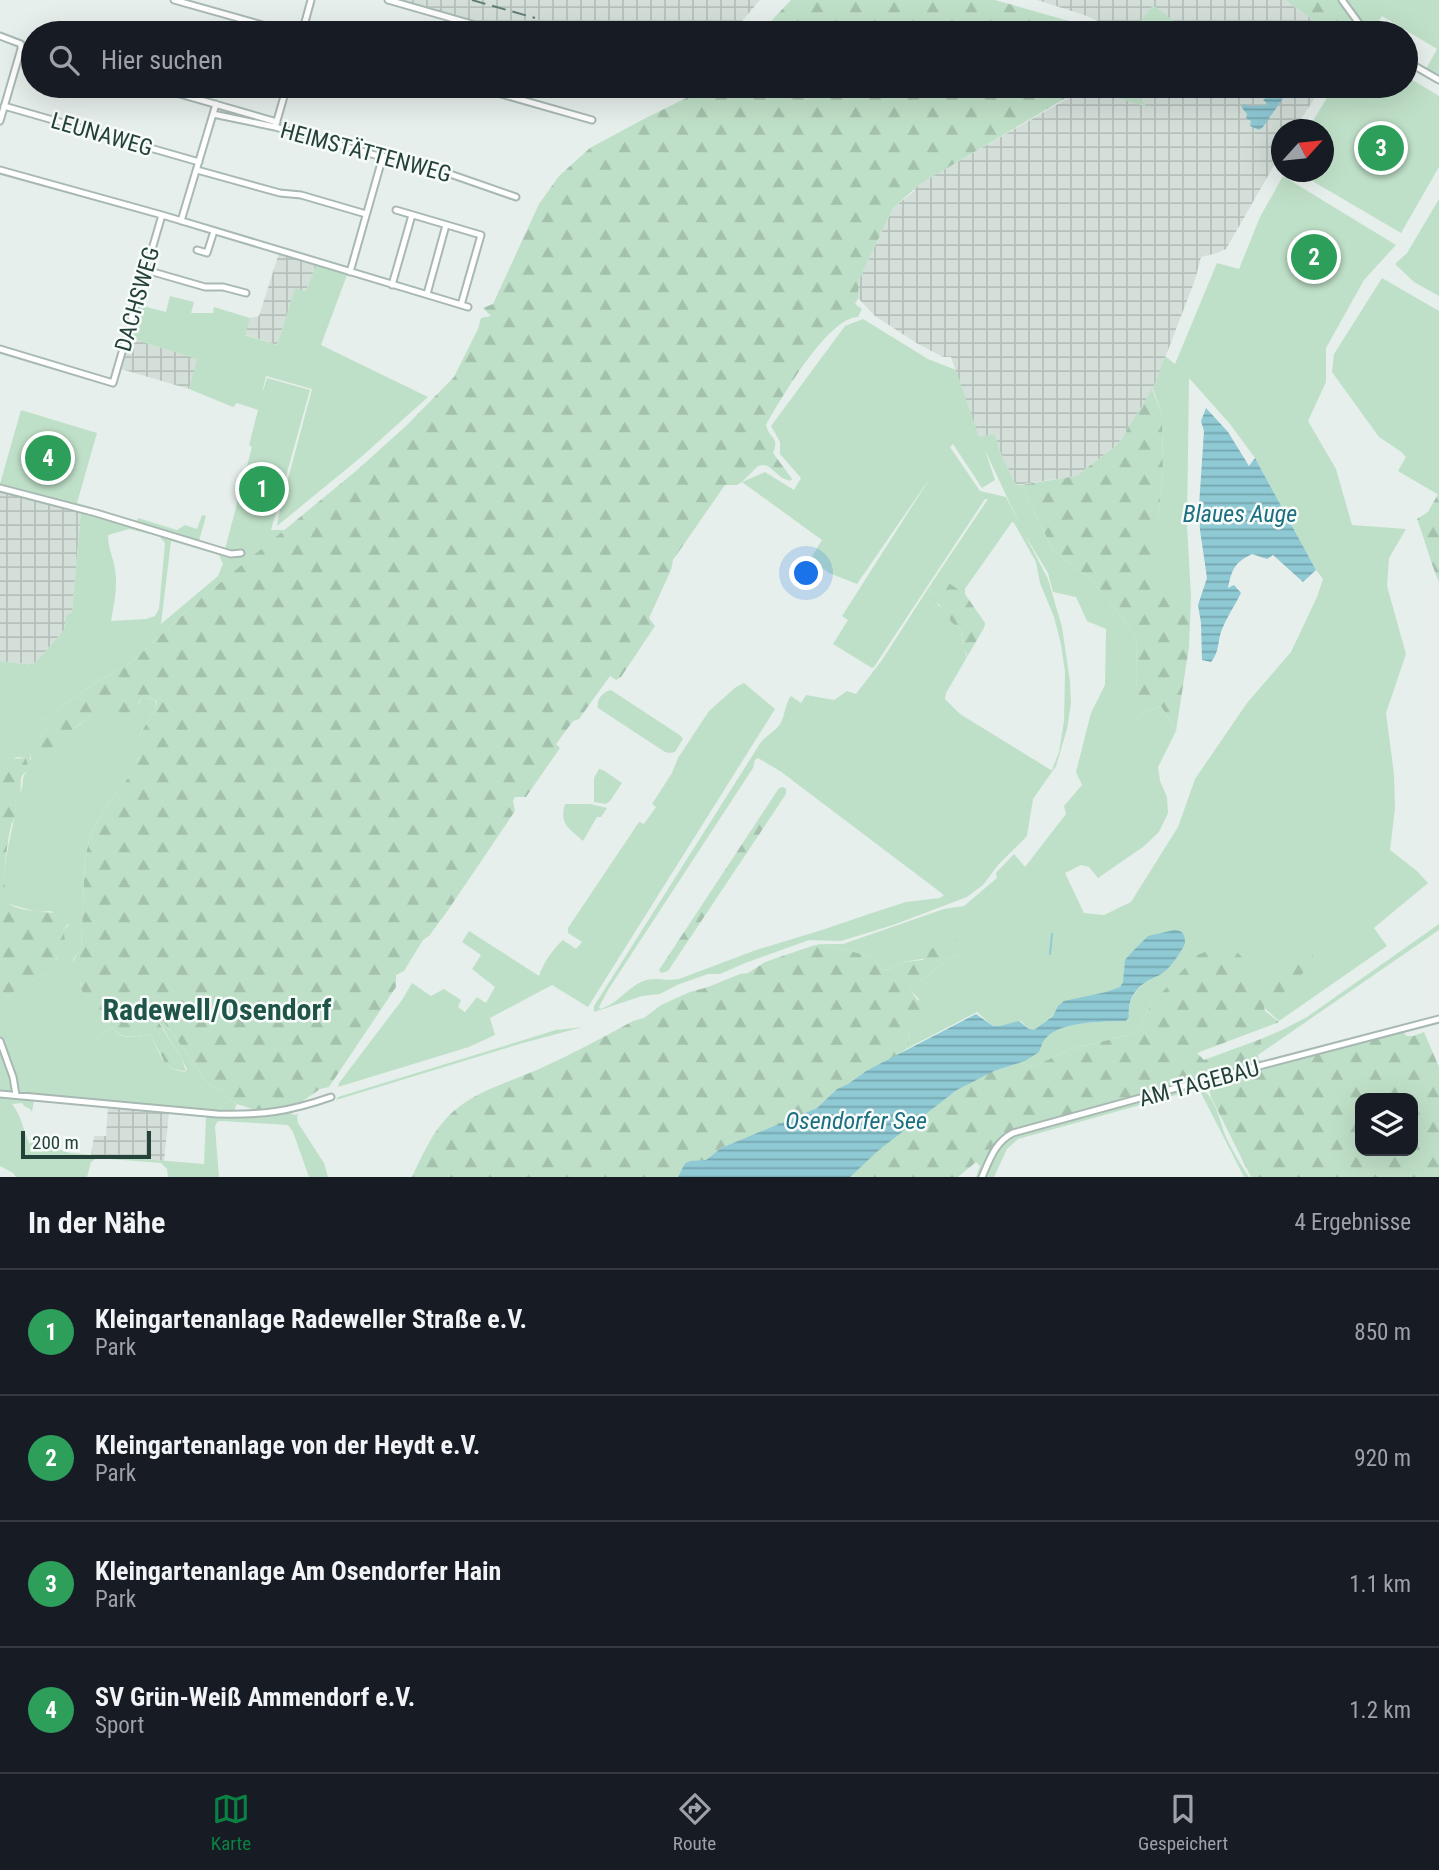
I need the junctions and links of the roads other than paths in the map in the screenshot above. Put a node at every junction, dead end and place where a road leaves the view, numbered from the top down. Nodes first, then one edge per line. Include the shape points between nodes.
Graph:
1 (174, 0) edge
2 (311, 0) edge
3 (388, 0) edge
4 (1342, 0) edge
5 (248, 21) edge
6 (305, 21) edge
7 (461, 21) edge
8 (1357, 21) edge
9 (0, 36) edge
10 (21, 44) edge
11 (21, 49) edge
12 (1418, 68) edge
13 (1439, 80) edge
14 (195, 98) edge
15 (284, 98) edge
16 (515, 98) edge
17 (216, 104) junction
18 (4, 106) junction
19 (213, 114) junction
20 (592, 120) dead end
21 (0, 121) edge
22 (276, 125) junction
23 (383, 156) junction
24 (199, 162) junction
25 (0, 170) edge
26 (197, 170) junction
27 (516, 197) dead end
28 (396, 210) dead end
29 (366, 214) junction
30 (162, 215) junction
31 (412, 215) junction
32 (181, 221) junction
33 (446, 225) junction
34 (214, 231) junction
35 (197, 250) dead end
36 (146, 270) junction
37 (350, 272) junction
38 (392, 285) junction
39 (246, 293) dead end
40 (426, 295) junction
41 (461, 305) junction
42 (468, 307) dead end
43 (0, 349) edge
44 (0, 488) edge
45 (241, 553) dead end
46 (1439, 1019) edge
47 (0, 1041) edge
48 (0, 1094) edge
49 (16, 1096) junction
50 (331, 1097) dead end
51 (982, 1177) edge

1 - 5 street
2 - 6 street
3 - 7 street
4 - 8 street
9 - 10 street
11 - 18 street
12 - 13 street
14 - 17 street, HEIMSTÄTTENWEG
15 - 22 street
16 - 20 street
17 - 19 street
17 - 22 street, HEIMSTÄTTENWEG
18 - 21 street
18 - 24 street, LEUNAWEG
19 - 22 street, HEIMSTÄTTENWEG
19 - 24 street
22 - 23 street, HEIMSTÄTTENWEG
23 - 27 street, HEIMSTÄTTENWEG
23 - 29 street
24 - 26 street
25 - 30 street
26 - 29 street
26 - 32 street
28 - 31 street
29 - 37 street
30 - 32 street
30 - 36 street, DACHSWEG
31 - 33 street
31 - 38 street
32 - 34 street
33 - 40 street
33 - 41 street via 481,234
34 - 35 street via 207,253
34 - 37 street
36 - 39 street
36 - 43 street, DACHSWEG via 113,383
37 - 38 street
38 - 40 street
40 - 41 street
41 - 42 street
44 - 45 street via 231,554
46 - 51 street, AM TAGEBAU via 1013,1133 995,1148
47 - 49 street
48 - 49 street
49 - 50 street via 246,1115 291,1110

